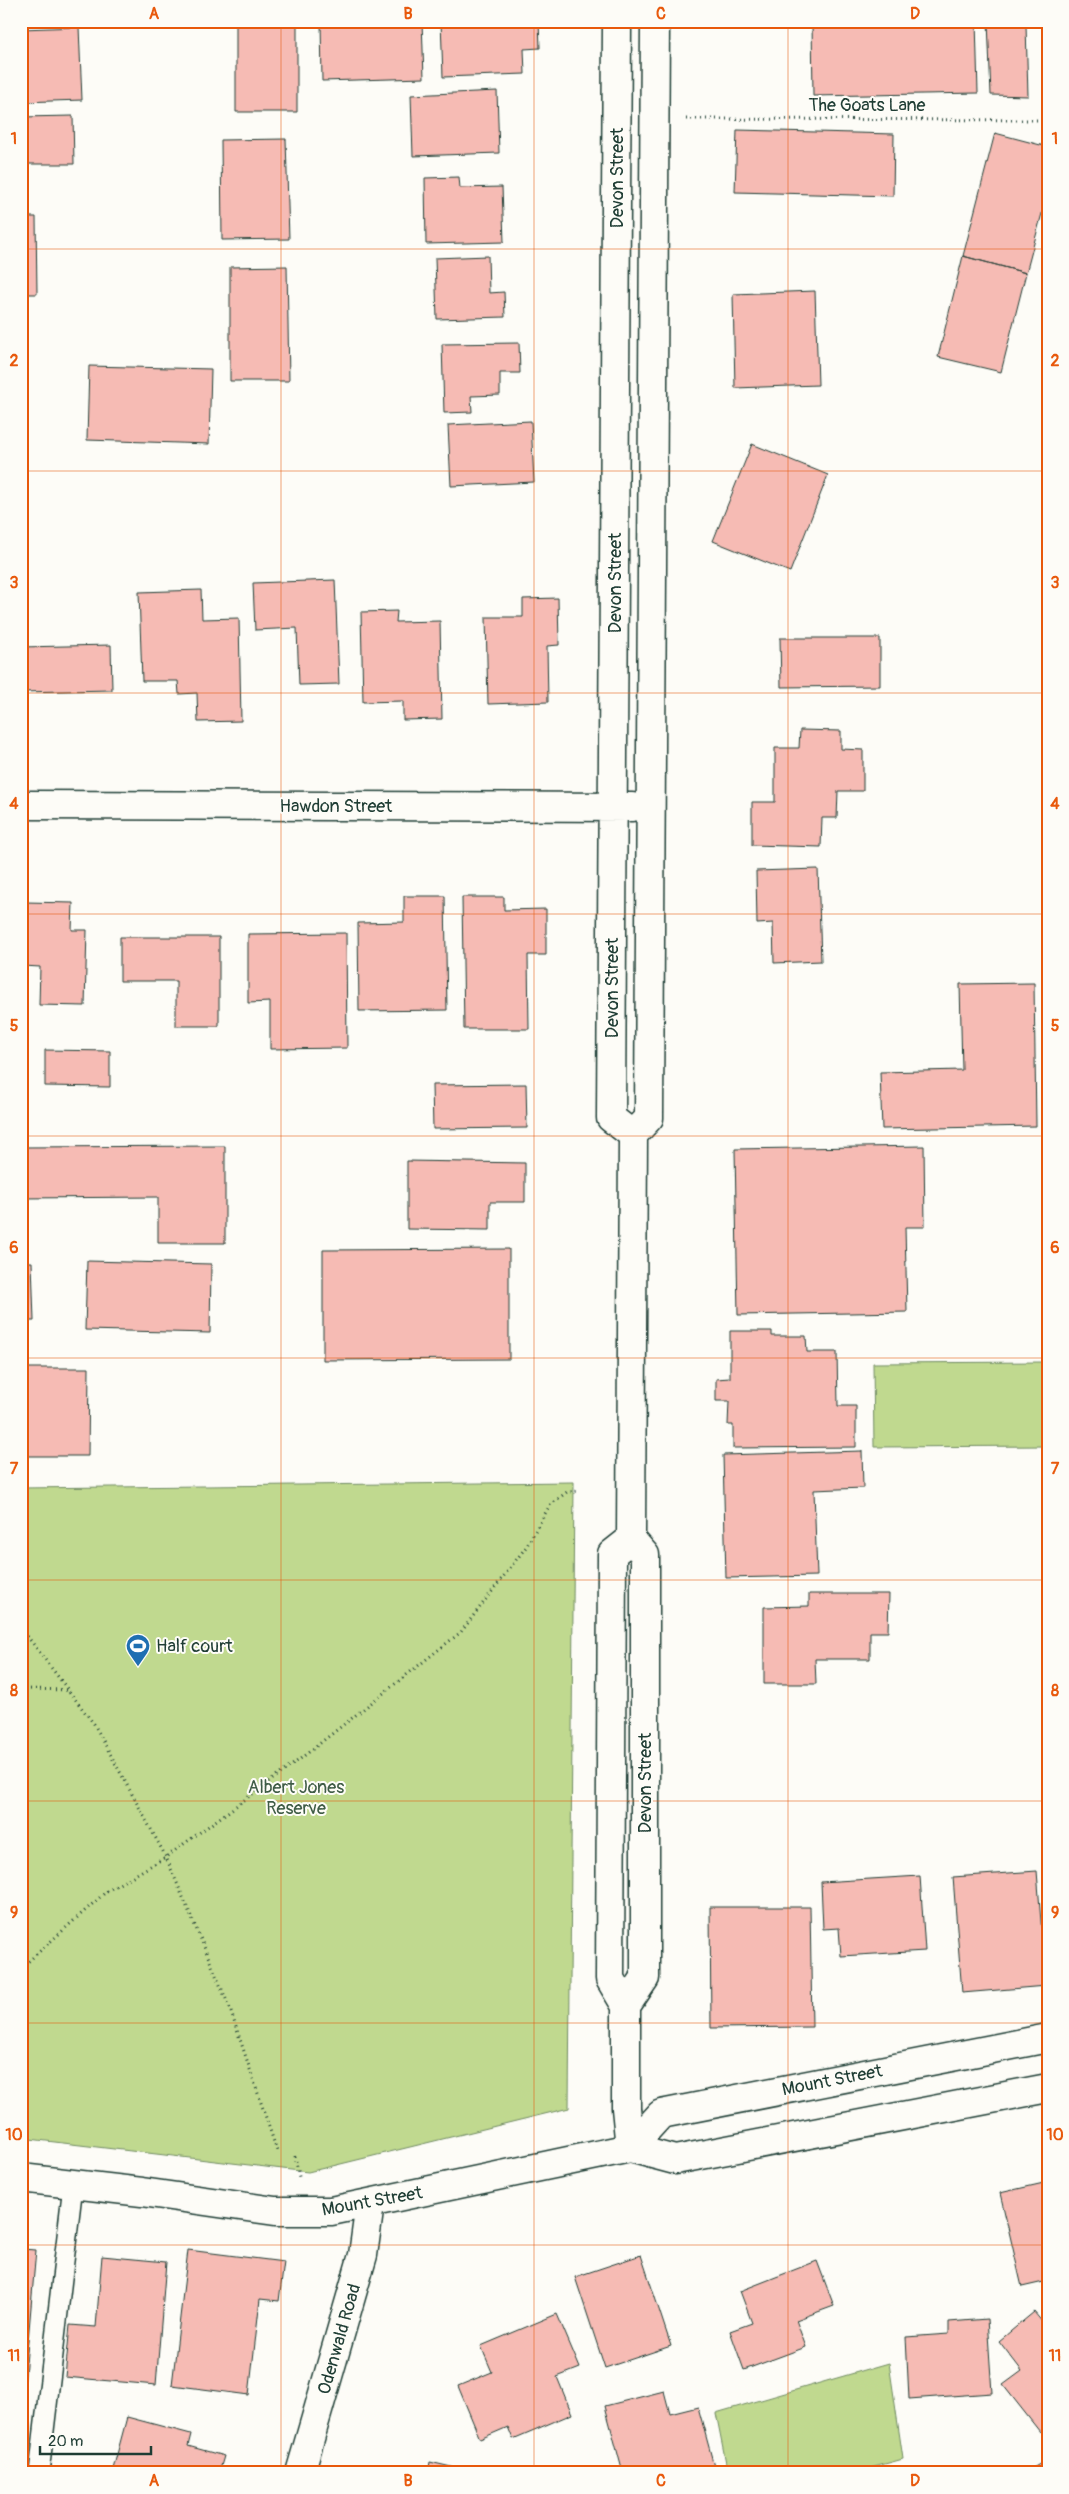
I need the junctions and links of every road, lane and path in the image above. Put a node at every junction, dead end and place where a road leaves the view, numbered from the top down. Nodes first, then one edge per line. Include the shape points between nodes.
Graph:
1 (618, 21) edge
2 (655, 21) edge
3 (686, 119) dead end
4 (1048, 120) edge
5 (21, 805) edge
6 (614, 807) junction
7 (652, 807) junction
8 (633, 1135) junction
9 (580, 1491) dead end
10 (21, 1628) edge
11 (25, 1689) dead end
12 (69, 1690) junction
13 (166, 1857) junction
14 (21, 1968) edge
15 (1048, 2038) edge
16 (1048, 2088) edge
17 (630, 2148) junction
18 (278, 2154) dead end
19 (21, 2178) edge
20 (73, 2185) junction
21 (370, 2204) junction
22 (39, 2473) edge
23 (300, 2473) edge

1 - 6 street, Devon Street
2 - 7 street
3 - 4 path, The Goats Lane
5 - 6 street, Hawdon Street
6 - 7 street, Hawdon Street
6 - 8 street, Devon Street via 611,1118
7 - 8 street via 649,1118
8 - 17 street, Devon Street via 630,1549 645,1978 626,2006 626,2108
9 - 13 path via 567,1492 550,1505 526,1547 461,1632 295,1763
10 - 12 path
11 - 12 path
12 - 13 path via 94,1724
13 - 14 path via 107,1892
13 - 18 path via 229,2006
15 - 17 street, Mount Street via 661,2114
16 - 17 street, Mount Street via 674,2160
17 - 21 street, Mount Street
19 - 20 street, Mount Street
20 - 21 street, Mount Street via 275,2211 330,2212
20 - 22 lane
21 - 23 street, Odenwald Road via 363,2255

